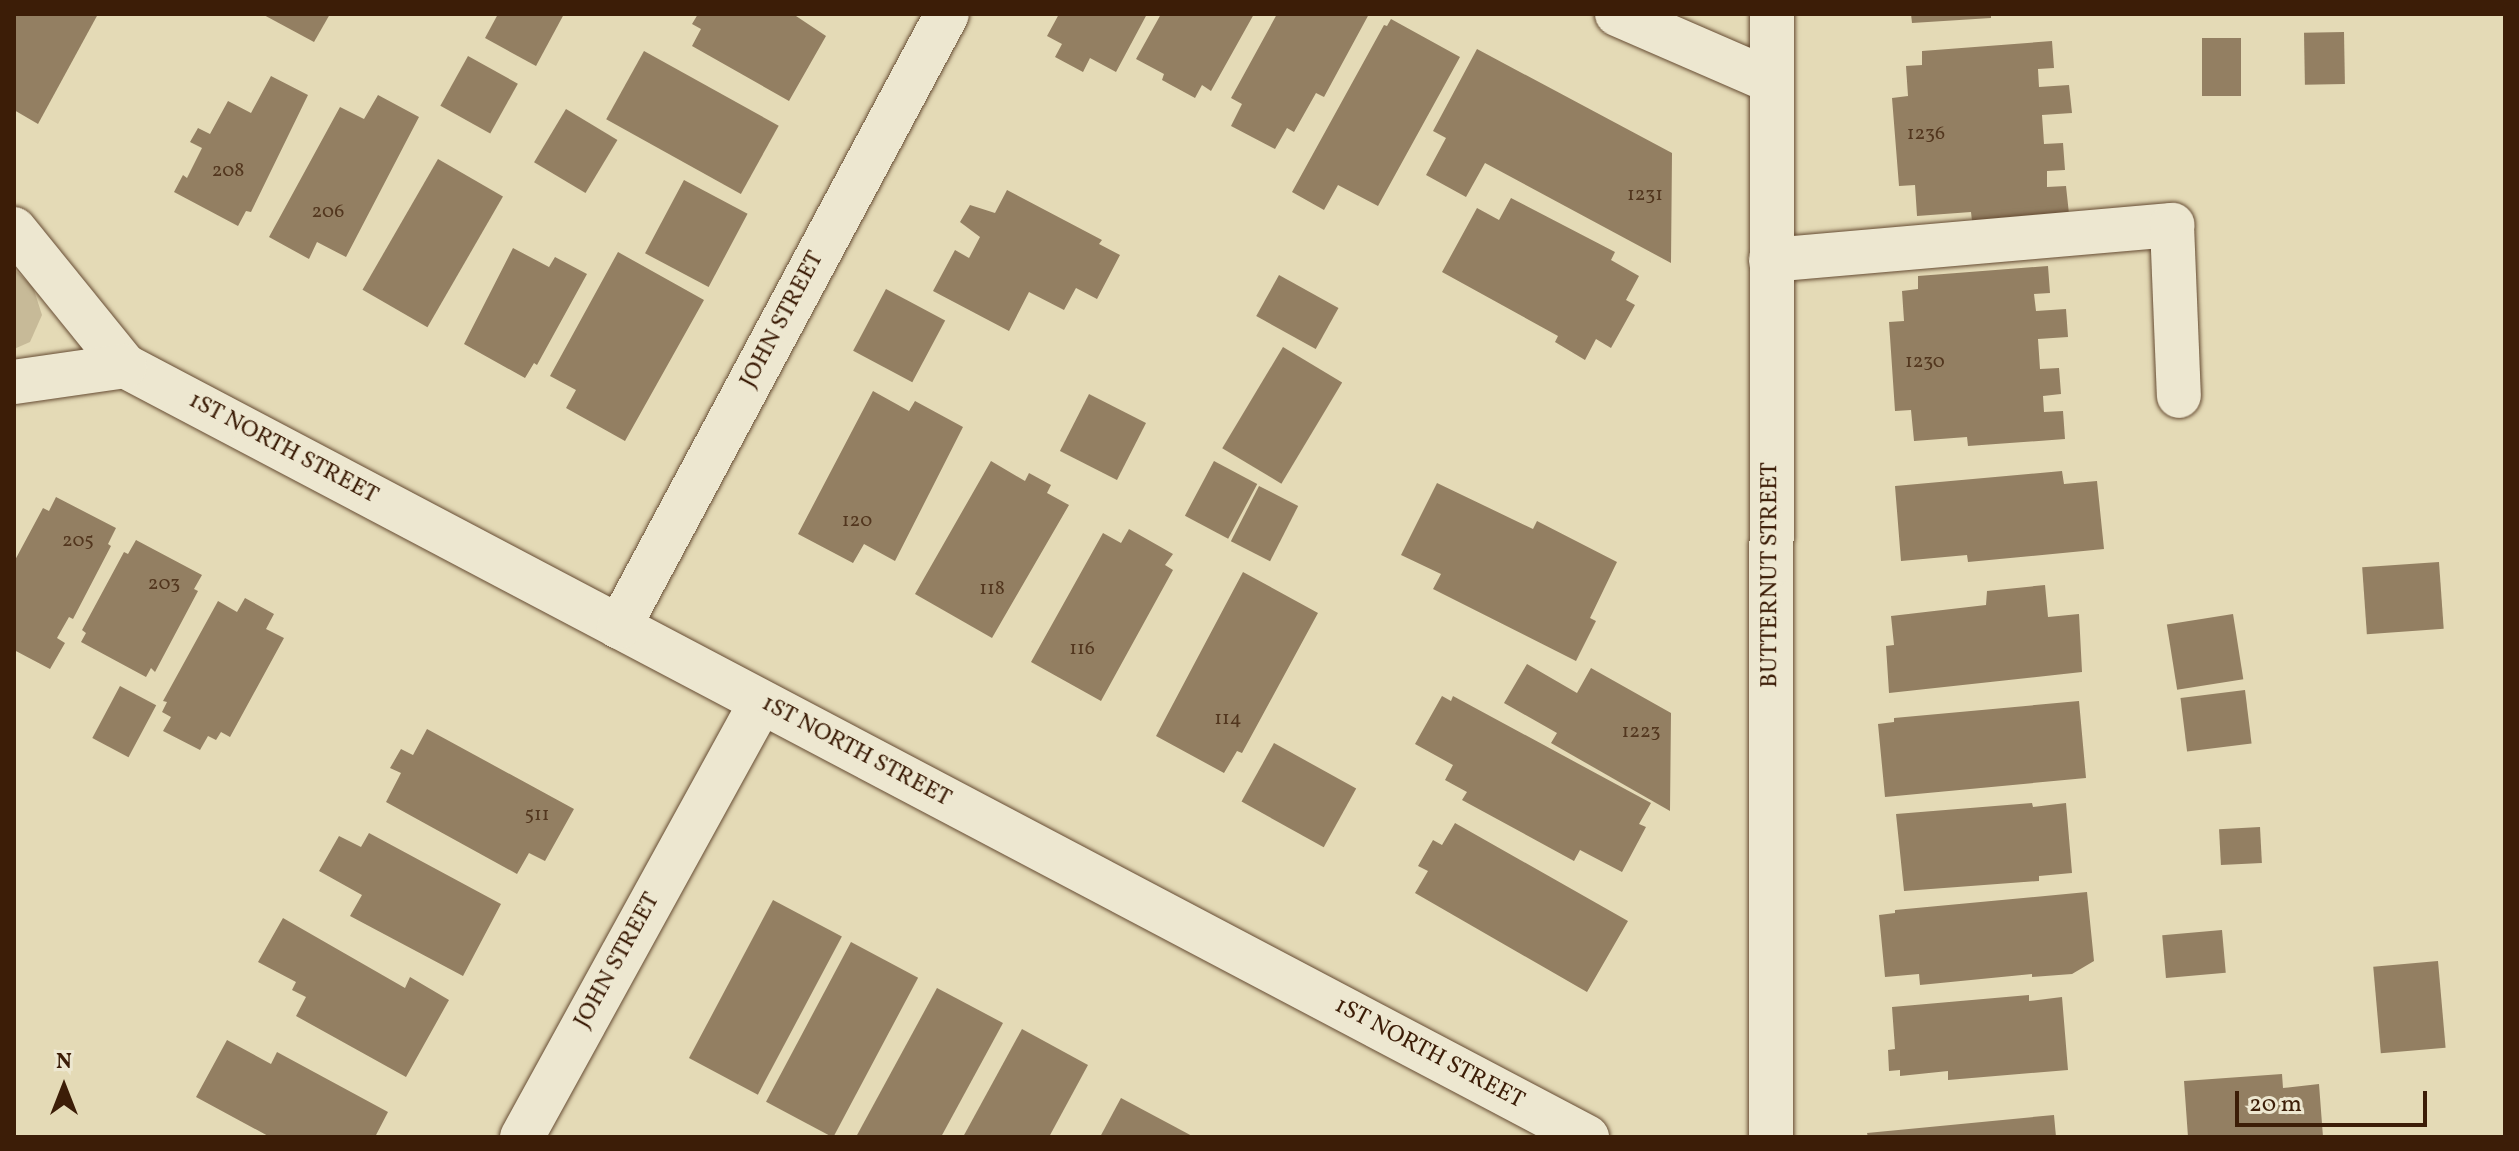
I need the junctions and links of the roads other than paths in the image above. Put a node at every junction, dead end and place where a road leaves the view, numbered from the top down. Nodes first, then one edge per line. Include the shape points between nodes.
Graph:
1 (947, 14) edge
2 (1617, 14) edge
3 (1772, 14) edge
4 (1771, 81) junction
5 (14, 229) edge
6 (1771, 260) junction
7 (125, 366) junction
8 (14, 382) edge
9 (2179, 396) dead end
10 (619, 627) junction
11 (761, 702) junction
12 (522, 1137) edge
13 (1587, 1137) edge
14 (1771, 1137) edge

1 - 10 street, JOHN STREET
2 - 4 street
3 - 4 street, BUTTERNUT STREET
4 - 6 street, BUTTERNUT STREET
5 - 7 street, 1ST NORTH STREET
6 - 9 street via 2172,225
6 - 14 street, BUTTERNUT STREET
7 - 8 street
7 - 10 street, 1ST NORTH STREET
10 - 11 street, 1ST NORTH STREET
11 - 12 street, JOHN STREET
11 - 13 street, 1ST NORTH STREET

